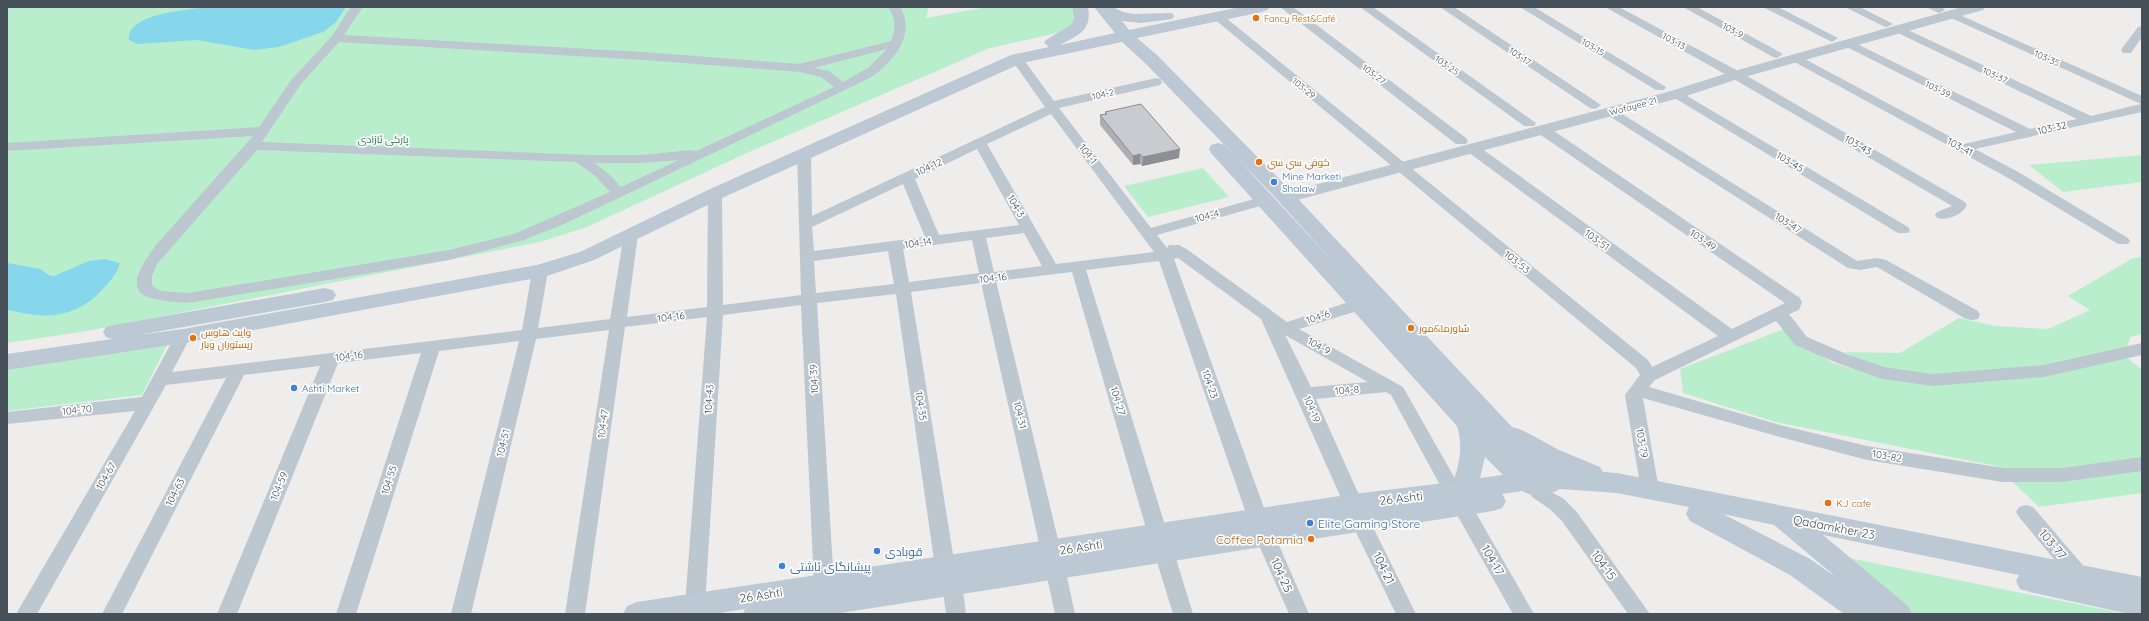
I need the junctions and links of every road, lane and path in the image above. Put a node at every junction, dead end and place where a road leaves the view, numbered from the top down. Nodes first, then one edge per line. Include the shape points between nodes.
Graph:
1 (357, 7) edge
2 (894, 7) edge
3 (1080, 7) edge
4 (1088, 7) edge
5 (1102, 7) edge
6 (1262, 7) edge
7 (1286, 7) edge
8 (1366, 7) edge
9 (1446, 7) edge
10 (1526, 7) edge
11 (1611, 7) edge
12 (1689, 7) edge
13 (1769, 7) edge
14 (1851, 7) edge
15 (1978, 7) edge
16 (1944, 10) edge
17 (1217, 12) edge
18 (1189, 13) junction
19 (1893, 27) junction
20 (1154, 30) junction
21 (1115, 34) junction
22 (2140, 36) edge
23 (336, 38) junction
24 (1832, 38) junction
25 (896, 43) junction
26 (1848, 44) junction
27 (1046, 48) junction
28 (2127, 50) dead end
29 (1777, 54) junction
30 (1017, 58) junction
31 (1142, 58) junction
32 (1795, 59) junction
33 (800, 68) junction
34 (1730, 72) junction
35 (1156, 82) junction
36 (1660, 87) junction
37 (842, 88) junction
38 (1677, 94) junction
39 (2142, 101) edge
40 (1595, 105) junction
41 (1052, 107) junction
42 (2142, 108) edge
43 (1611, 111) junction
44 (2090, 120) junction
45 (1529, 123) junction
46 (1543, 130) junction
47 (263, 131) junction
48 (2028, 133) junction
49 (980, 143) junction
50 (1467, 145) junction
51 (253, 146) junction
52 (7, 147) edge
53 (1963, 148) junction
54 (707, 151) junction
55 (804, 153) junction
56 (578, 158) junction
57 (1395, 163) junction
58 (907, 177) junction
59 (618, 193) junction
60 (715, 194) junction
61 (1276, 196) junction
62 (1942, 214) dead end
63 (805, 225) junction
64 (1029, 228) junction
65 (1903, 230) dead end
66 (1149, 233) junction
67 (631, 234) junction
68 (978, 235) junction
69 (2123, 240) dead end
70 (934, 241) junction
71 (895, 246) junction
72 (1162, 252) junction
73 (1183, 253) junction
74 (807, 258) junction
75 (1078, 267) junction
76 (1052, 270) junction
77 (540, 271) junction
78 (990, 278) junction
79 (903, 288) junction
80 (810, 300) junction
81 (1361, 304) junction
82 (715, 312) junction
83 (1779, 313) junction
84 (1972, 315) dead end
85 (617, 324) junction
86 (1276, 325) junction
87 (529, 334) junction
88 (1727, 334) junction
89 (183, 336) junction
90 (432, 346) junction
91 (2142, 349) edge
92 (7, 351) edge
93 (331, 359) junction
94 (7, 362) edge
95 (238, 370) junction
96 (159, 380) junction
97 (1641, 381) junction
98 (1390, 386) junction
99 (1305, 394) junction
100 (148, 403) junction
101 (7, 418) edge
102 (1468, 420) junction
103 (1492, 423) junction
104 (2142, 464) edge
105 (1617, 483) junction
106 (1541, 485) junction
107 (1650, 490) junction
108 (1459, 496) junction
109 (2026, 512) dead end
110 (1357, 513) junction
111 (1699, 514) junction
112 (1779, 516) junction
113 (1261, 528) junction
114 (1805, 535) junction
115 (1161, 543) junction
116 (1053, 560) junction
117 (949, 576) junction
118 (2080, 576) junction
119 (2142, 588) edge
120 (824, 601) edge
121 (2142, 604) edge
122 (695, 605) junction
123 (1857, 612) edge
124 (26, 614) edge
125 (112, 614) edge
126 (227, 614) edge
127 (346, 614) edge
128 (461, 614) edge
129 (575, 614) edge
130 (637, 614) edge
131 (757, 614) edge
132 (956, 614) edge
133 (1065, 614) edge
134 (1184, 614) edge
135 (1299, 614) edge
136 (1406, 614) edge
137 (1524, 614) edge
138 (1640, 614) edge
139 (1898, 614) edge

1 - 23 street
2 - 25 street via 900,13 902,24
3 - 27 main road via 1082,18 1079,26
4 - 21 main road
5 - 18 main road via 1115,15 1134,18
5 - 21 main road
6 - 17 main road
7 - 50 street, 103-27
8 - 45 street, 103-25
9 - 40 street, 103-17
10 - 36 street, 103-15
11 - 34 street, 103-13
12 - 29 street, 103-9
13 - 24 street
14 - 19 street, 103-37
15 - 16 street, Wafayee 21
16 - 19 street, Wafayee 21
16 - 39 street, 103-35
17 - 18 main road
17 - 20 main road
17 - 57 street, 103-29
18 - 21 main road
19 - 24 street, Wafayee 21
19 - 26 street, Wafayee 21
19 - 44 street, 103-37
20 - 21 main road
20 - 31 main road via 1138,38
21 - 27 main road
21 - 31 main road
22 - 28 street
23 - 33 street
23 - 47 street via 296,82
24 - 29 street, Wafayee 21
25 - 33 street
25 - 37 street via 875,68
26 - 32 street, Wafayee 21
26 - 48 street, 103-39
27 - 30 main road
27 - 31 main road via 1096,45
27 - 92 main road via 998,57 685,191 562,251 514,262
29 - 34 street, Wafayee 21
30 - 41 street, 104-1
30 - 55 main road
31 - 35 main road
31 - 61 main road
32 - 34 street, Wafayee 21
32 - 53 street, 103-41
33 - 37 street via 825,74
34 - 36 street, Wafayee 21
34 - 38 street, Wafayee 21
34 - 62 street, 103-43 via 1960,205
35 - 41 street, 104-2
35 - 61 main road
36 - 40 street, Wafayee 21
37 - 54 street
38 - 43 street, Wafayee 21
38 - 65 street, 103-45
40 - 45 street, Wafayee 21
41 - 49 street, 104-12
41 - 66 street, 104-1
42 - 44 street, 103-32
43 - 46 street, Wafayee 21
43 - 84 street, 103-47 via 1853,264 1861,266 1881,263
44 - 48 street, 103-32
45 - 50 street, Wafayee 21
46 - 50 street, Wafayee 21
46 - 83 street, 103-49 via 1794,302 1793,306
47 - 51 street
47 - 52 street
48 - 53 street, 103-32
49 - 58 street, 104-12
49 - 64 street, 104-3
50 - 57 street, Wafayee 21
50 - 88 street, 103-51
51 - 56 street
51 - 59 street via 154,258 144,276 144,285 149,292 158,296 188,298 449,255 519,237
53 - 69 street, 103-41 via 2042,191
54 - 56 street via 646,158
54 - 59 street
55 - 60 main road
55 - 63 street, 104-39
56 - 59 street via 608,179
57 - 61 street, Wafayee 21
57 - 97 street, 103-53
58 - 63 street, 104-12
58 - 70 street
60 - 67 main road
60 - 82 street, 104-43
61 - 66 street, 104-4
61 - 81 main road
61 - 103 main road
63 - 74 street, 104-39
64 - 68 street, 104-14
64 - 76 street, 104-3
66 - 72 street, 104-1
66 - 73 street, 104-9
67 - 77 main road via 587,256
67 - 85 street, 104-47
68 - 70 street, 104-14
68 - 78 street, 104-31
70 - 71 street, 104-14
71 - 74 street, 104-14
71 - 79 street, 104-35
72 - 73 street, 104-16
72 - 75 street, 104-16
72 - 113 street, 104-23
73 - 86 street, 104-9
74 - 80 street, 104-39
75 - 76 street, 104-16
75 - 115 street, 104-27
76 - 78 street, 104-16
77 - 87 street, 104-51
77 - 89 main road
78 - 79 street, 104-16
78 - 116 street, 104-31
79 - 80 street, 104-16
79 - 117 street, 104-35
80 - 82 street, 104-16
80 - 120 street, 104-39
81 - 86 street, 104-6
81 - 102 main road
82 - 85 street, 104-16
82 - 122 street, 104-43
83 - 88 street, 103-49
83 - 91 street via 1801,341 1882,373 1934,380 2044,371
85 - 87 street, 104-16
85 - 129 street, 104-47
86 - 98 street, 104-9
86 - 99 street, 104-19
87 - 90 street, 104-16
87 - 128 street, 104-51
88 - 97 street, 103-49
89 - 94 main road
89 - 96 street, 104-67
90 - 93 street, 104-16
90 - 127 street, 104-55
93 - 95 street, 104-16
93 - 126 street, 104-59
95 - 96 street, 104-16
95 - 125 street, 104-63
96 - 100 street, 104-67
97 - 104 street, 103-82 via 1780,432 1867,453 2003,475 2062,475
97 - 107 street, 103-79
98 - 99 street, 104-8
98 - 108 street, 104-9 via 1397,391
99 - 110 street, 104-19
100 - 101 street, 104-70
100 - 124 street, 104-67
102 - 106 main road via 1502,458
102 - 108 main road via 1473,434 1473,464
103 - 105 main road via 1550,456
103 - 106 main road
105 - 106 main road, Qadamkher 23
105 - 107 main road, Qadamkher 23
106 - 108 main road, 26 Ashti
106 - 111 main road, Qadamkher 23
106 - 138 street, 104-15 via 1569,516
107 - 112 main road, Qadamkher 23
108 - 110 main road, 26 Ashti
108 - 137 street, 104-17
109 - 118 street, 103-77
110 - 113 main road, 26 Ashti
110 - 136 street, 104-21
111 - 114 main road, Qadamkher 23
111 - 123 main road via 1800,567
112 - 114 main road
112 - 118 main road, Qadamkher 23
113 - 115 main road, 26 Ashti
113 - 135 street, 104-25
114 - 121 main road, Qadamkher 23
114 - 139 main road
115 - 116 main road, 26 Ashti
115 - 134 street, 104-27
116 - 117 main road, 26 Ashti
116 - 133 street, 104-31
117 - 120 main road, 26 Ashti
117 - 132 street, 104-35
118 - 119 main road, Qadamkher 23
120 - 122 main road, 26 Ashti
120 - 131 main road, 26 Ashti
122 - 130 main road, 26 Ashti

